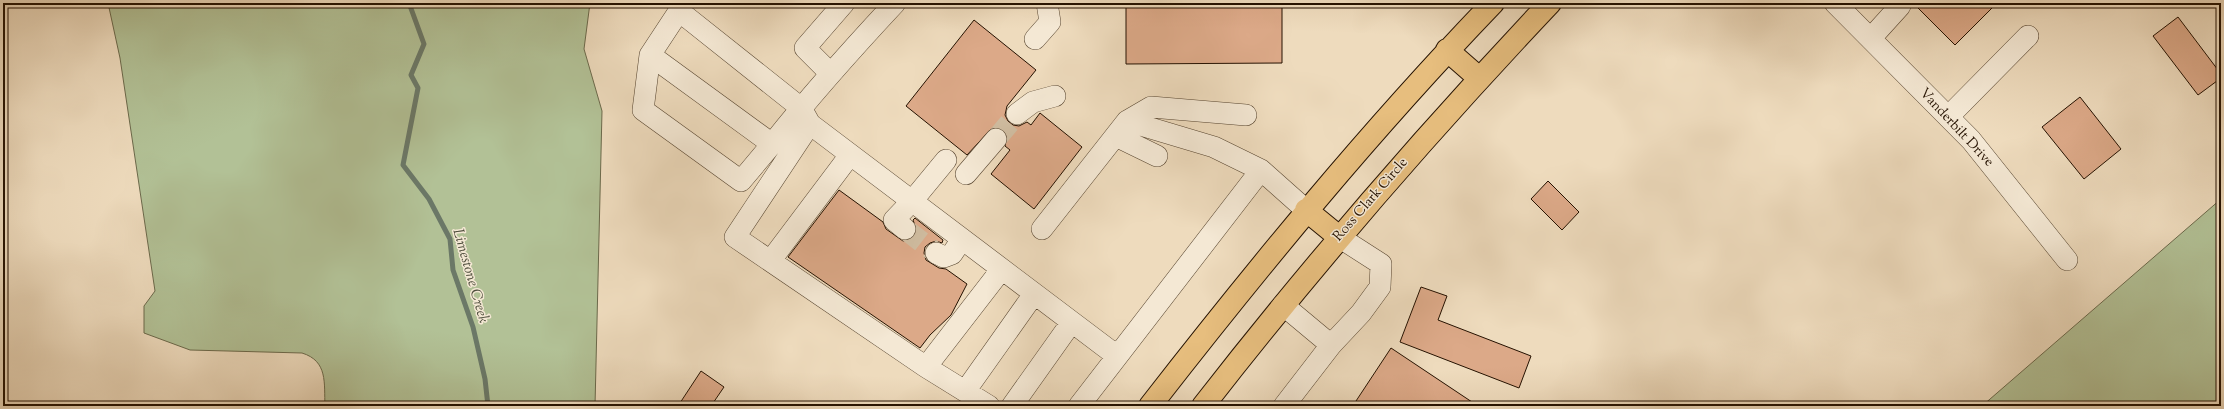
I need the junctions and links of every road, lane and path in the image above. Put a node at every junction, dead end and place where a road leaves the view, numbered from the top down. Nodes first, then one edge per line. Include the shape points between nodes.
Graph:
1 (844, 3) edge
2 (895, 3) edge
3 (1047, 3) edge
4 (1492, 3) edge
5 (1550, 3) edge
6 (1835, 3) edge
7 (1898, 3) edge
8 (2028, 36) dead end
9 (1870, 38) junction
10 (1035, 40) dead end
11 (1447, 50) junction
12 (650, 55) junction
13 (830, 73) junction
14 (1479, 78) junction
15 (1056, 96) dead end
16 (1017, 114) tunnel mouth
17 (1246, 115) dead end
18 (805, 116) junction
19 (1948, 117) junction
20 (1122, 129) junction
21 (996, 139) tunnel mouth
22 (772, 144) junction
23 (850, 155) junction
24 (1158, 156) dead end
25 (946, 160) dead end
26 (1261, 170) junction
27 (966, 174) dead end
28 (913, 200) junction
29 (1306, 210) junction
30 (905, 229) tunnel mouth
31 (1042, 229) dead end
32 (1339, 236) junction
33 (962, 239) junction
34 (936, 253) tunnel mouth
35 (770, 260) junction
36 (2067, 260) dead end
37 (1001, 270) junction
38 (1034, 294) junction
39 (1283, 305) junction
40 (1071, 323) junction
41 (1331, 345) junction
42 (1117, 356) junction
43 (926, 367) junction
44 (966, 390) junction
45 (989, 406) edge
46 (1012, 406) edge
47 (1079, 406) edge
48 (1150, 406) edge
49 (1202, 406) edge
50 (1284, 406) edge

1 - 13 street via 805,48
2 - 13 street
3 - 10 street via 1050,22
4 - 11 highway
5 - 14 highway, Ross Clark Circle
6 - 9 street, Vanderbilt Drive
7 - 9 street via 1900,6
8 - 19 street
9 - 19 street, Vanderbilt Drive
11 - 14 highway
11 - 29 highway
12 - 18 street via 679,11
12 - 22 street
12 - 22 street via 643,110 742,181
13 - 18 street
14 - 32 highway, Ross Clark Circle
15 - 16 street via 1033,102
17 - 20 street via 1151,106
18 - 22 street
18 - 23 street
18 - 35 street via 735,236
19 - 36 street, Vanderbilt Drive via 1971,140
20 - 24 street
20 - 26 street via 1214,147
20 - 31 street
21 - 27 street
23 - 28 street
23 - 35 street
25 - 28 street
26 - 29 street
26 - 42 street
28 - 30 street via 894,220
28 - 33 street
29 - 32 highway
29 - 48 highway
32 - 39 highway, Ross Clark Circle
32 - 41 street via 1381,264 1380,287
33 - 34 street via 952,254 944,257
33 - 37 street
35 - 43 street
37 - 38 street
37 - 43 street
38 - 40 street
38 - 44 street
39 - 41 street
39 - 49 highway, Ross Clark Circle
40 - 42 street
40 - 46 street
41 - 50 street
42 - 47 street
43 - 44 street
44 - 45 street

